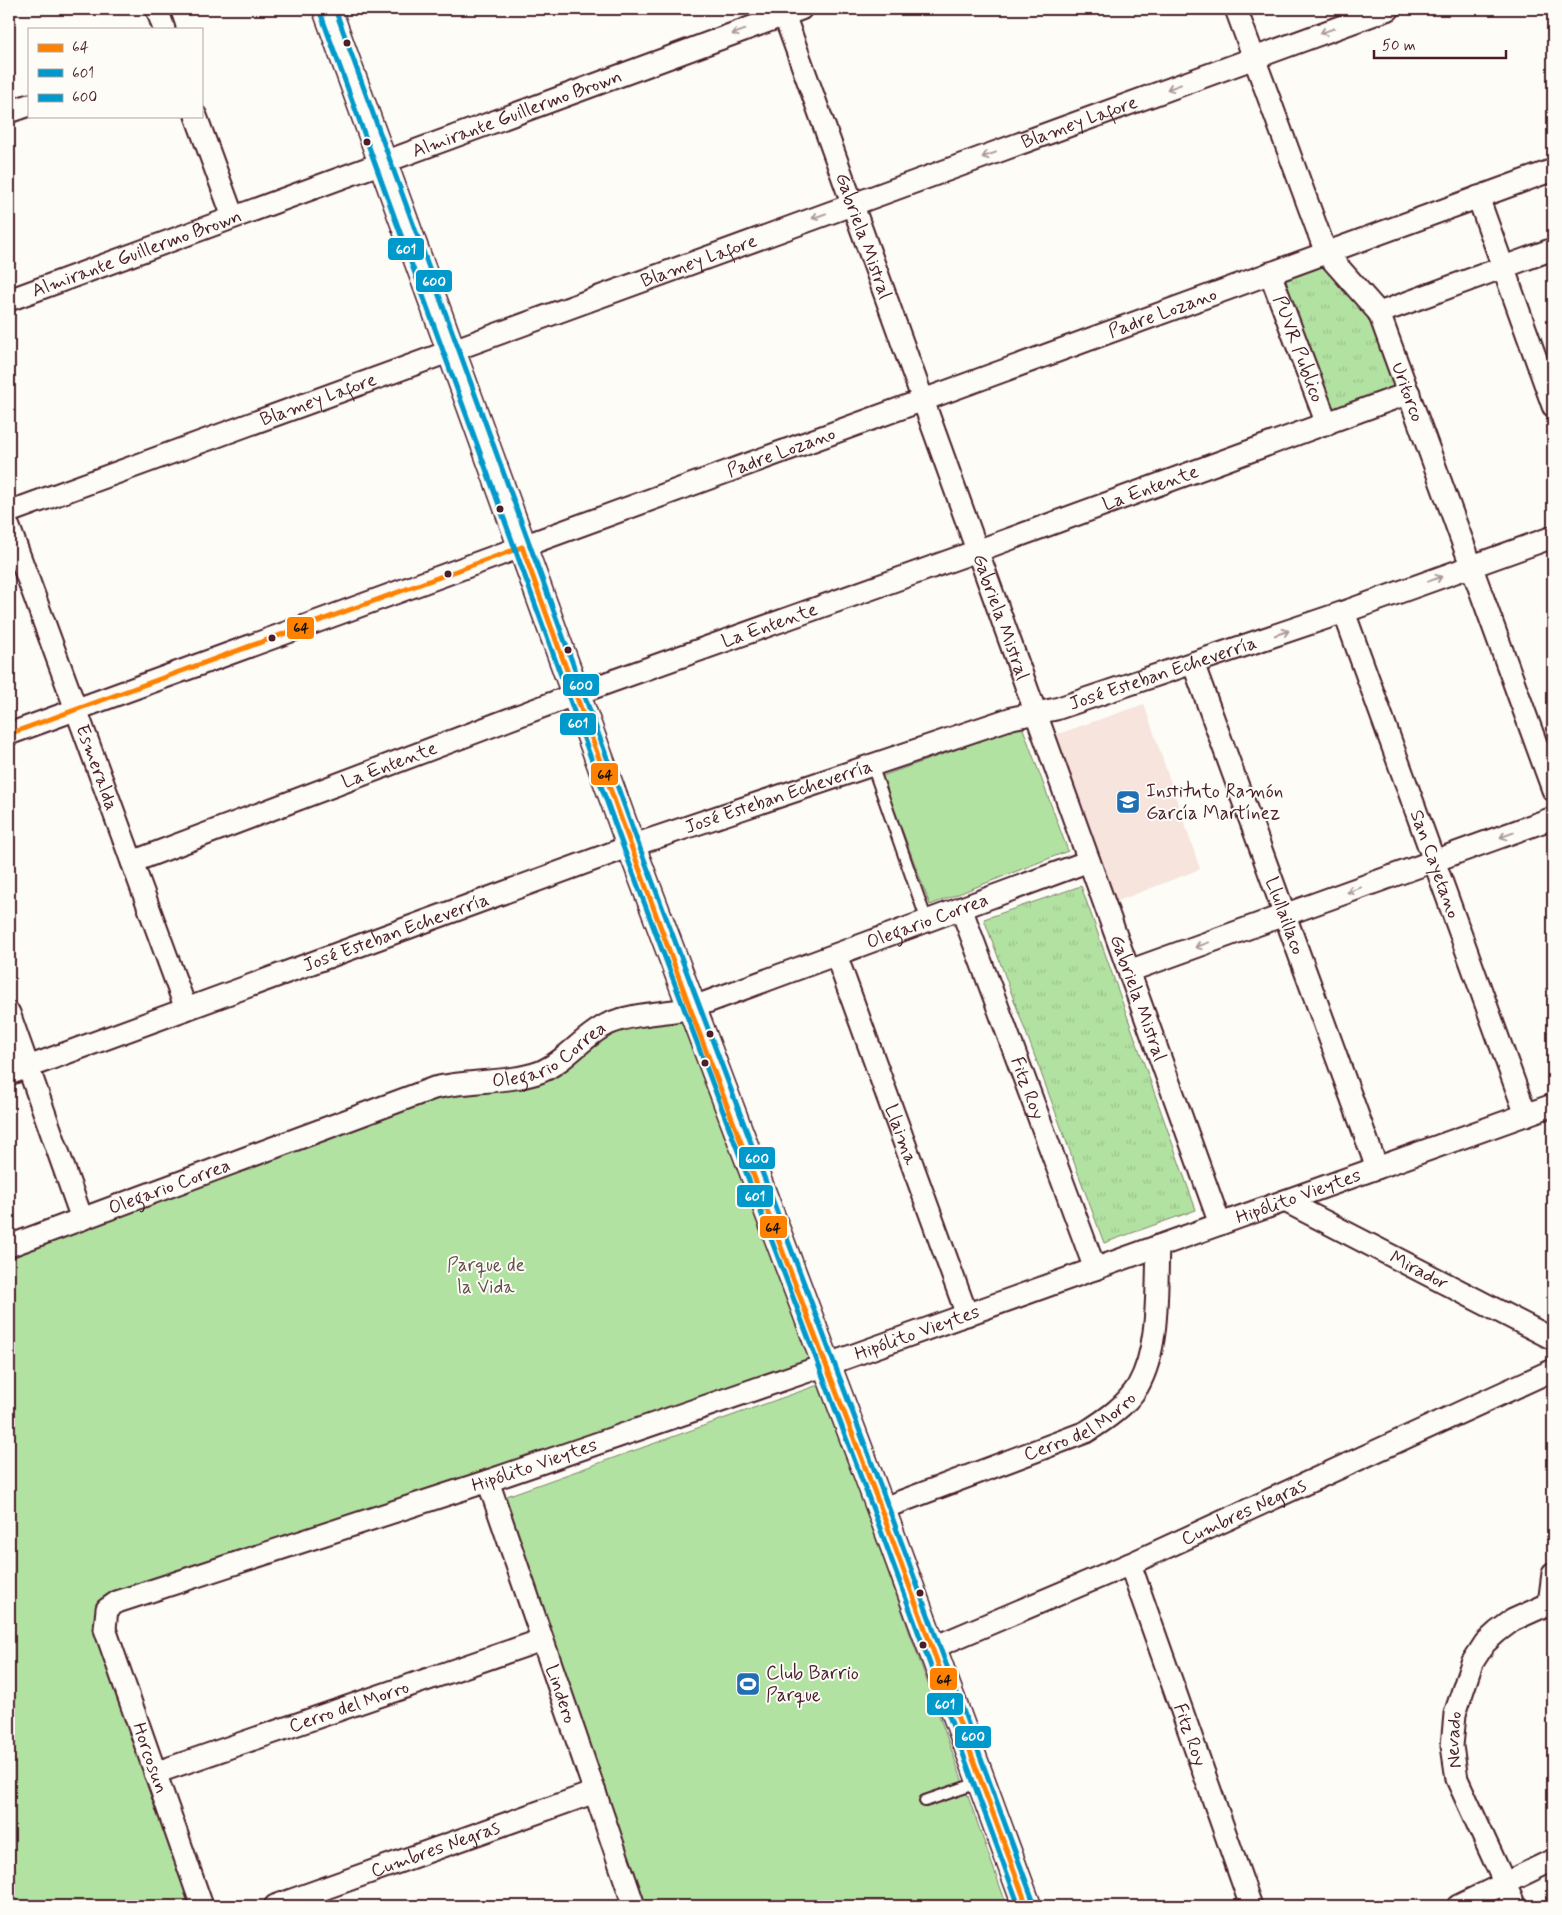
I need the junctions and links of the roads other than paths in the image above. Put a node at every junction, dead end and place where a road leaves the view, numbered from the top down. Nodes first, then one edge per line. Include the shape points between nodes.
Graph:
1 (157, 9) edge
2 (327, 9) edge
3 (1236, 9) edge
4 (1389, 9) edge
5 (789, 11) edge
6 (164, 28) edge
7 (1254, 58) junction
8 (28, 105) edge
9 (9, 112) edge
10 (197, 118) edge
11 (383, 162) junction
12 (1553, 170) edge
13 (1478, 198) junction
14 (852, 204) junction
15 (233, 218) junction
16 (1553, 250) edge
17 (1326, 253) junction
18 (1503, 267) junction
19 (1270, 273) junction
20 (9, 300) edge
21 (1378, 313) junction
22 (450, 352) junction
23 (1409, 393) junction
24 (923, 400) junction
25 (1553, 406) edge
26 (1327, 424) junction
27 (9, 512) edge
28 (9, 526) edge
29 (1553, 537) edge
30 (522, 547) junction
31 (977, 551) junction
32 (1472, 566) junction
33 (1344, 612) junction
34 (1193, 663) junction
35 (576, 694) junction
36 (76, 709) junction
37 (1036, 713) junction
38 (9, 734) edge
39 (872, 765) junction
40 (1553, 790) edge
41 (1553, 818) edge
42 (631, 846) junction
43 (1089, 861) junction
44 (1434, 861) junction
45 (132, 862) junction
46 (961, 908) junction
47 (1285, 915) junction
48 (927, 921) junction
49 (836, 955) junction
50 (1129, 971) junction
51 (691, 1008) junction
52 (186, 1009) junction
53 (9, 1013) edge
54 (18, 1071) edge
55 (1553, 1105) edge
56 (1526, 1115) junction
57 (1378, 1168) junction
58 (1284, 1201) junction
59 (82, 1219) junction
60 (1220, 1224) junction
61 (9, 1246) edge
62 (1158, 1246) junction
63 (1095, 1269) junction
64 (968, 1315) junction
65 (1553, 1339) edge
66 (826, 1365) junction
67 (1553, 1370) edge
68 (488, 1481) junction
69 (881, 1509) junction
70 (1130, 1564) junction
71 (1553, 1573) edge
72 (1551, 1603) edge
73 (107, 1609) joint
74 (542, 1640) junction
75 (932, 1648) junction
76 (155, 1773) junction
77 (982, 1782) junction
78 (595, 1792) junction
79 (925, 1801) dead end
80 (1553, 1860) edge
81 (1503, 1883) junction
82 (202, 1906) edge
83 (275, 1906) edge
84 (634, 1906) edge
85 (1027, 1906) edge
86 (1251, 1906) edge
87 (1458, 1906) edge
88 (1515, 1906) edge

1 - 6 street
2 - 11 main road
3 - 7 street, Uritorco
4 -> 7 street, Blamey Lafore
5 -> 11 street, Almirante Guillermo Brown
5 - 14 street, Gabriela Mistral
7 -> 14 street, Blamey Lafore
7 - 17 street, Uritorco
8 - 9 street
10 - 15 street
11 - 15 street, Almirante Guillermo Brown
11 - 22 main road
12 - 13 street, Padre Lozano
13 - 17 street, Padre Lozano
13 - 18 street
14 -> 22 street, Blamey Lafore
14 - 24 street, Gabriela Mistral
15 - 20 street, Almirante Guillermo Brown
16 - 18 street
17 - 19 street, Padre Lozano
17 - 21 street, Uritorco
18 - 21 street
18 - 25 street
19 - 24 street, Padre Lozano
19 - 26 street, PUVR Publico
21 - 23 street, Uritorco
22 - 27 street, Blamey Lafore
22 - 30 main road
23 - 26 street, La Entente
23 - 32 street, Uritorco
24 - 30 street, Padre Lozano
24 - 31 street, Gabriela Mistral
26 - 31 street, La Entente
28 - 36 street, Esmeralda
29 - 32 street, José Esteban Echeverría
30 - 35 main road
30 - 36 street, Padre Lozano
31 - 35 street, La Entente
31 - 37 street, Gabriela Mistral
33 -> 32 street, José Esteban Echeverría
32 - 40 street, Uritorco
34 -> 33 street, José Esteban Echeverría
33 - 44 street, San Cayetano
34 - 37 street, José Esteban Echeverría
34 - 47 street, Llullaillaco
35 - 42 main road
35 - 45 street, La Entente
36 - 38 street, Padre Lozano
36 - 45 street, Esmeralda
37 - 39 street, José Esteban Echeverría
37 - 43 street, Gabriela Mistral
39 - 42 street, José Esteban Echeverría
39 - 48 lane
41 -> 44 street
42 - 51 main road
42 - 52 street, José Esteban Echeverría
43 - 46 street, Olegario Correa
43 - 50 street, Gabriela Mistral
44 -> 47 street
44 - 56 street, San Cayetano
45 - 52 street, Esmeralda
46 - 48 street, Olegario Correa
46 - 63 street, Fitz Roy
47 -> 50 street
47 - 57 street, Llullaillaco
48 - 49 street, Olegario Correa
49 - 51 street, Olegario Correa
49 - 64 street, Llaima
50 - 60 street, Gabriela Mistral
51 - 59 street, Olegario Correa via 609,1024 541,1072 434,1088
51 - 66 main road
52 - 54 street, José Esteban Echeverría
53 - 54 street
54 - 59 street
55 - 56 street, Hipólito Vieytes
56 - 57 street, Hipólito Vieytes
57 - 58 street, Hipólito Vieytes
58 - 60 street, Hipólito Vieytes
58 - 65 street, Mirador
59 - 61 street, Olegario Correa
60 - 62 street, Hipólito Vieytes
62 - 63 street, Hipólito Vieytes
62 - 69 street, Cerro del Morro via 1153,1340 1146,1369 1126,1401 1086,1432
63 - 64 street, Hipólito Vieytes
64 - 66 street, Hipólito Vieytes
66 - 68 street, Hipólito Vieytes
66 - 69 main road
67 - 70 street, Cumbres Negras
68 - 73 street, Hipólito Vieytes via 117,1602
68 - 74 street, Lindero
69 - 75 main road
70 - 75 street, Cumbres Negras
70 - 86 street, Fitz Roy
71 - 72 street
72 - 81 street, Nevado via 1513,1620 1485,1643 1472,1663 1455,1714 1452,1746 1457,1779
73 - 76 street, Horcosun via 106,1629
74 - 76 street, Cerro del Morro
74 - 78 street, Lindero
75 - 77 main road
76 - 82 street, Horcosun
77 - 79 lane
77 - 85 main road
78 - 83 street, Cumbres Negras
78 - 84 street, Lindero
80 - 81 street
81 - 87 street
81 - 88 street, Nevado

